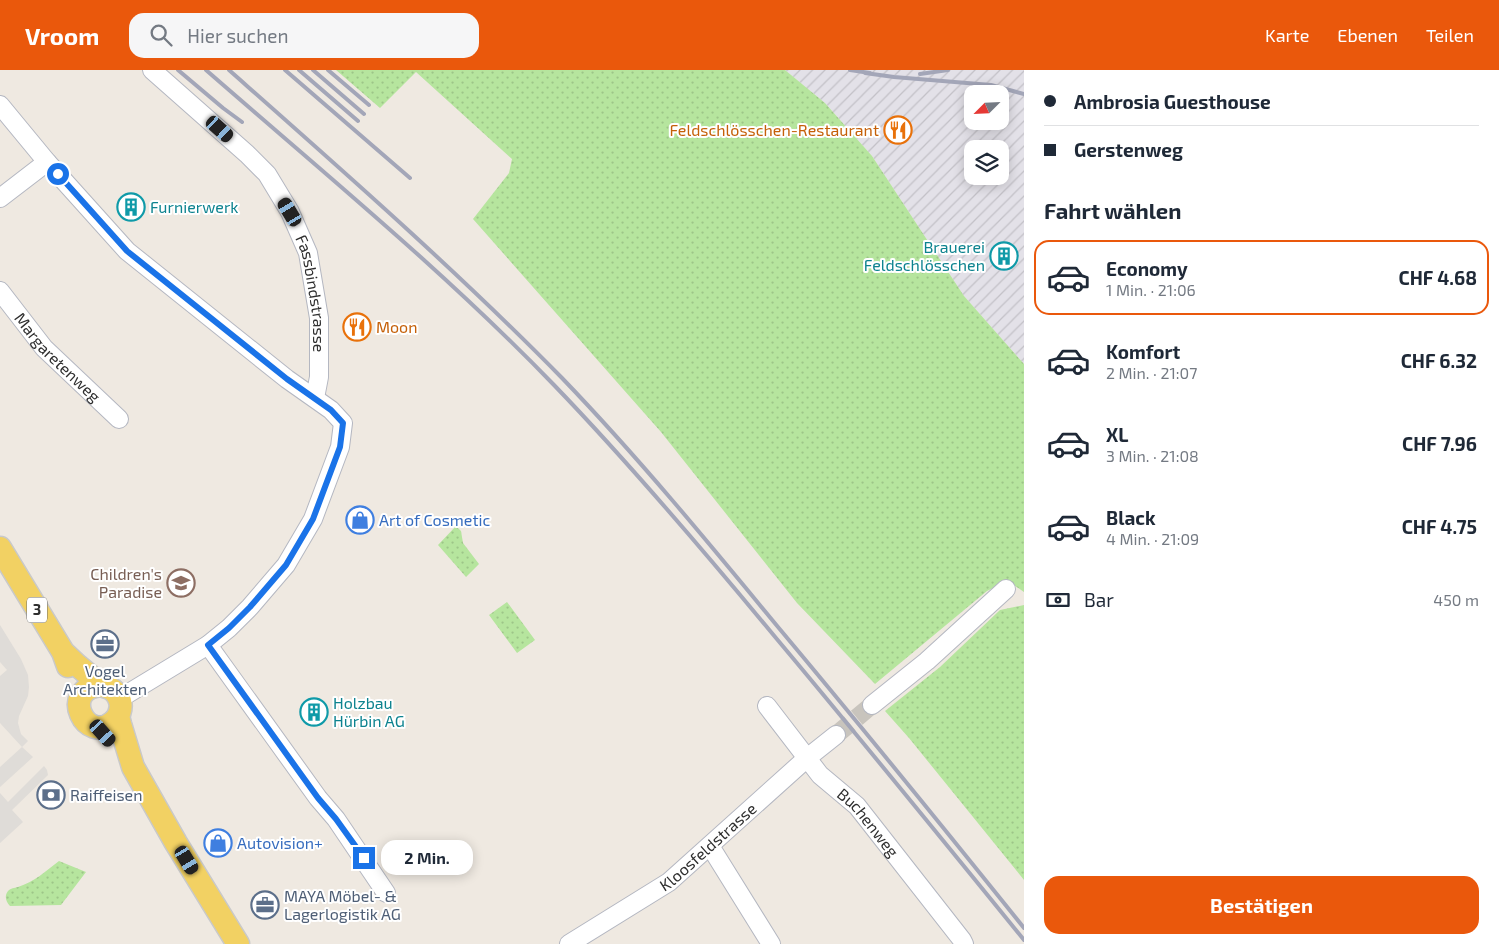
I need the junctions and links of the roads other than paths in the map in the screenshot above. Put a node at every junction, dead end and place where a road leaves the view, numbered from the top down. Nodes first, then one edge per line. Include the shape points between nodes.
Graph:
1 (152, 70) edge
2 (0, 106) edge
3 (47, 162) junction
4 (0, 198) edge
5 (0, 291) edge
6 (315, 398) junction
7 (119, 419) dead end
8 (0, 548) edge
9 (1006, 589) dead end
10 (208, 645) junction
11 (62, 652) junction
12 (100, 685) junction
13 (80, 698) junction
14 (872, 705) tunnel mouth
15 (767, 706) dead end
16 (119, 707) junction
17 (97, 727) junction
18 (836, 735) tunnel mouth
19 (807, 758) junction
20 (133, 767) junction
21 (710, 846) junction
22 (386, 893) dead end
23 (238, 944) edge
24 (569, 944) edge
25 (771, 944) edge
26 (964, 944) edge

1 - 6 street, Fassbindstrasse via 267,174 290,212 308,253 319,318 319,377
2 - 3 street
3 - 4 street
3 - 6 street via 127,251
5 - 7 street, Margaretenweg via 44,348
6 - 10 street via 343,423 340,447 313,519 286,565 250,607
8 - 11 main road, 3
9 - 14 street via 927,661
10 - 16 street
10 - 22 street via 336,819
11 - 12 main road, 3
11 - 13 main road, 3
12 - 13 main road via 88,689
12 - 16 main road via 116,693
13 - 17 main road via 83,719
15 - 19 street, Buchenweg
16 - 17 main road via 112,723
16 - 20 main road via 120,724
17 - 20 main road
18 - 19 street, Kloosfeldstrasse
19 - 21 street, Kloosfeldstrasse
19 - 26 street, Buchenweg via 820,775 857,806
20 - 23 main road
21 - 24 street, Kloosfeldstrasse via 669,882
21 - 25 street

